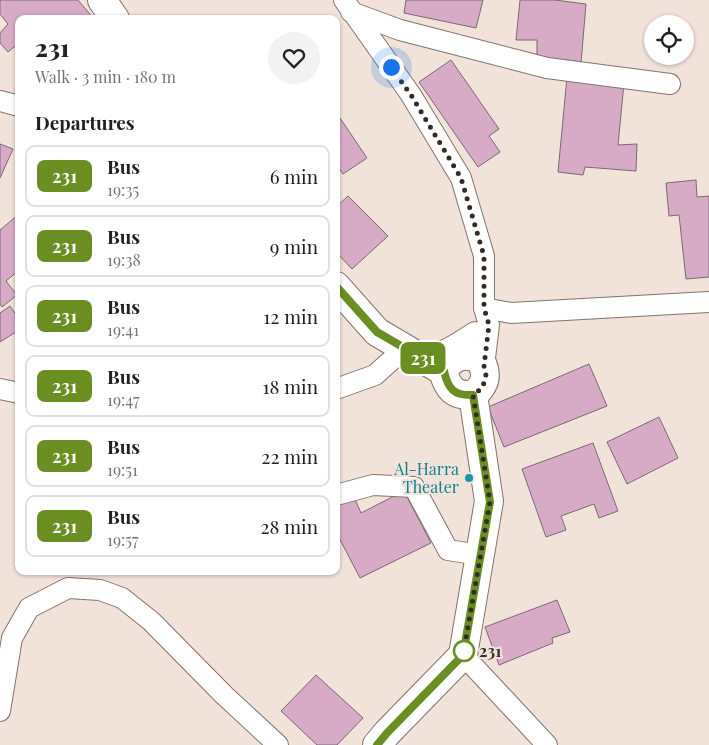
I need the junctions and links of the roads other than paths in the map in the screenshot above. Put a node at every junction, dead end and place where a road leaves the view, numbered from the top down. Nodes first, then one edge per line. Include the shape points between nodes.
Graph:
1 (102, 0) edge
2 (348, 6) edge
3 (112, 15) edge
4 (670, 84) dead end
5 (0, 101) edge
6 (15, 105) edge
7 (340, 290) edge
8 (709, 302) edge
9 (484, 308) junction
10 (475, 332) junction
11 (410, 351) junction
12 (450, 364) junction
13 (484, 366) junction
14 (340, 388) edge
15 (0, 389) edge
16 (15, 392) edge
17 (473, 395) junction
18 (340, 494) edge
19 (480, 555) junction
20 (463, 655) junction
21 (0, 711) edge
22 (278, 745) edge
23 (377, 745) edge
24 (547, 745) edge

1 - 3 street
2 - 4 street via 400,30 548,68
2 - 9 street via 411,95 461,178 484,256
5 - 6 street
7 - 11 street via 377,332
8 - 9 street via 511,313
9 - 10 street
9 - 13 street via 489,325
10 - 11 street via 447,350 433,354
10 - 12 street
11 - 12 street
11 - 14 street via 375,375
12 - 13 street via 464,355 480,358
12 - 17 street via 447,383 452,391 459,395
13 - 17 street via 485,381
15 - 16 street
17 - 19 street via 490,502
18 - 19 street via 373,485 414,487 448,550
19 - 20 street
20 - 23 street
20 - 24 street
21 - 22 street via 12,638 29,608 68,588 100,590 122,598 151,621

